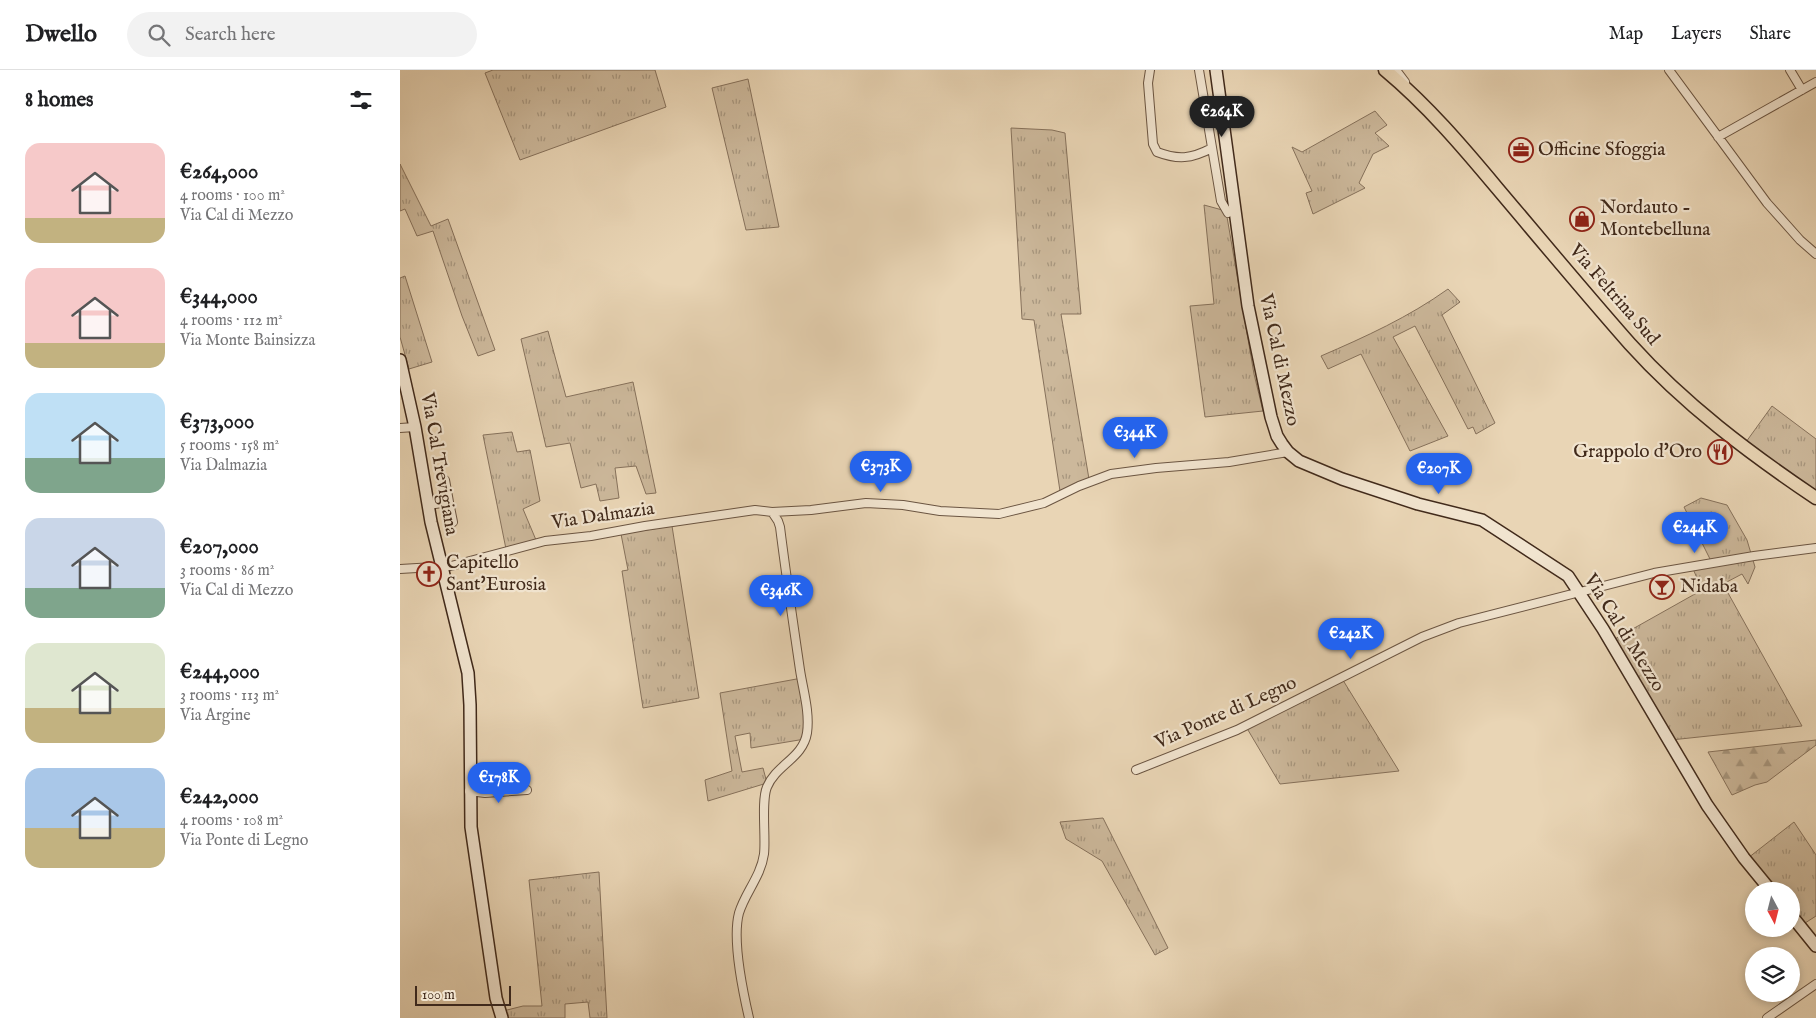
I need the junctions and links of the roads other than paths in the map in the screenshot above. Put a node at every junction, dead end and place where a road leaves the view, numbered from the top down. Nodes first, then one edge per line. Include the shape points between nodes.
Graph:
1 (1150, 70) edge
2 (1199, 70) edge
3 (1216, 70) edge
4 (1385, 70) edge
5 (1396, 70) edge
6 (1669, 70) edge
7 (1790, 70) edge
8 (1816, 82) edge
9 (1802, 90) junction
10 (1413, 94) junction
11 (1718, 136) junction
12 (1212, 148) junction
13 (1228, 213) dead end
14 (1816, 254) edge
15 (400, 360) edge
16 (415, 427) junction
17 (400, 428) edge
18 (1288, 452) junction
19 (445, 480) dead end
20 (1816, 498) edge
21 (449, 502) junction
22 (428, 505) junction
23 (772, 512) junction
24 (452, 522) dead end
25 (1816, 548) edge
26 (441, 566) junction
27 (401, 567) edge
28 (1580, 592) junction
29 (1136, 770) dead end
30 (527, 790) dead end
31 (469, 791) junction
32 (1764, 882) edge
33 (1800, 926) edge
34 (1816, 946) edge
35 (1816, 984) edge
36 (502, 1018) edge
37 (749, 1018) edge
38 (1767, 1018) edge

1 - 12 street via 1148,83 1153,144 1157,152 1186,158
2 - 12 street
3 - 18 street, Via Cal di Mezzo via 1248,306 1271,417 1277,436
4 - 10 main road, Via Feltrina Sud
5 - 10 street
6 - 11 street
7 - 9 street
8 - 9 street
9 - 11 street
10 - 20 main road, Via Feltrina Sud via 1456,139 1647,362 1725,433
11 - 14 street via 1774,211
12 - 13 street via 1221,201
15 - 16 street, Via Cal Trevigiana
16 - 17 street
16 - 22 street, Via Cal Trevigiana
18 - 23 street, Via Dalmazia via 1229,462 1111,474 1044,503 999,514 866,503
18 - 28 street, Via Cal di Mezzo via 1299,461 1371,490 1482,520 1568,576
19 - 21 street
21 - 22 street
21 - 24 street
22 - 26 street, Via Cal Trevigiana
23 - 26 street, Via Dalmazia via 755,510 545,541 452,566
23 - 37 street via 780,528 806,704 807,732 796,755 776,773 766,789 764,857 739,914 740,972
25 - 28 street, Via Ponte di Legno via 1654,573
26 - 27 street, Via Dalmazia
26 - 31 street, Via Cal Trevigiana via 468,673
28 - 29 street, Via Ponte di Legno via 1486,615 1422,637 1237,730
28 - 32 street, Via Cal di Mezzo via 1707,805
30 - 31 street
31 - 36 street, Via Cal Trevigiana via 472,842 496,998
33 - 34 street
35 - 38 street

